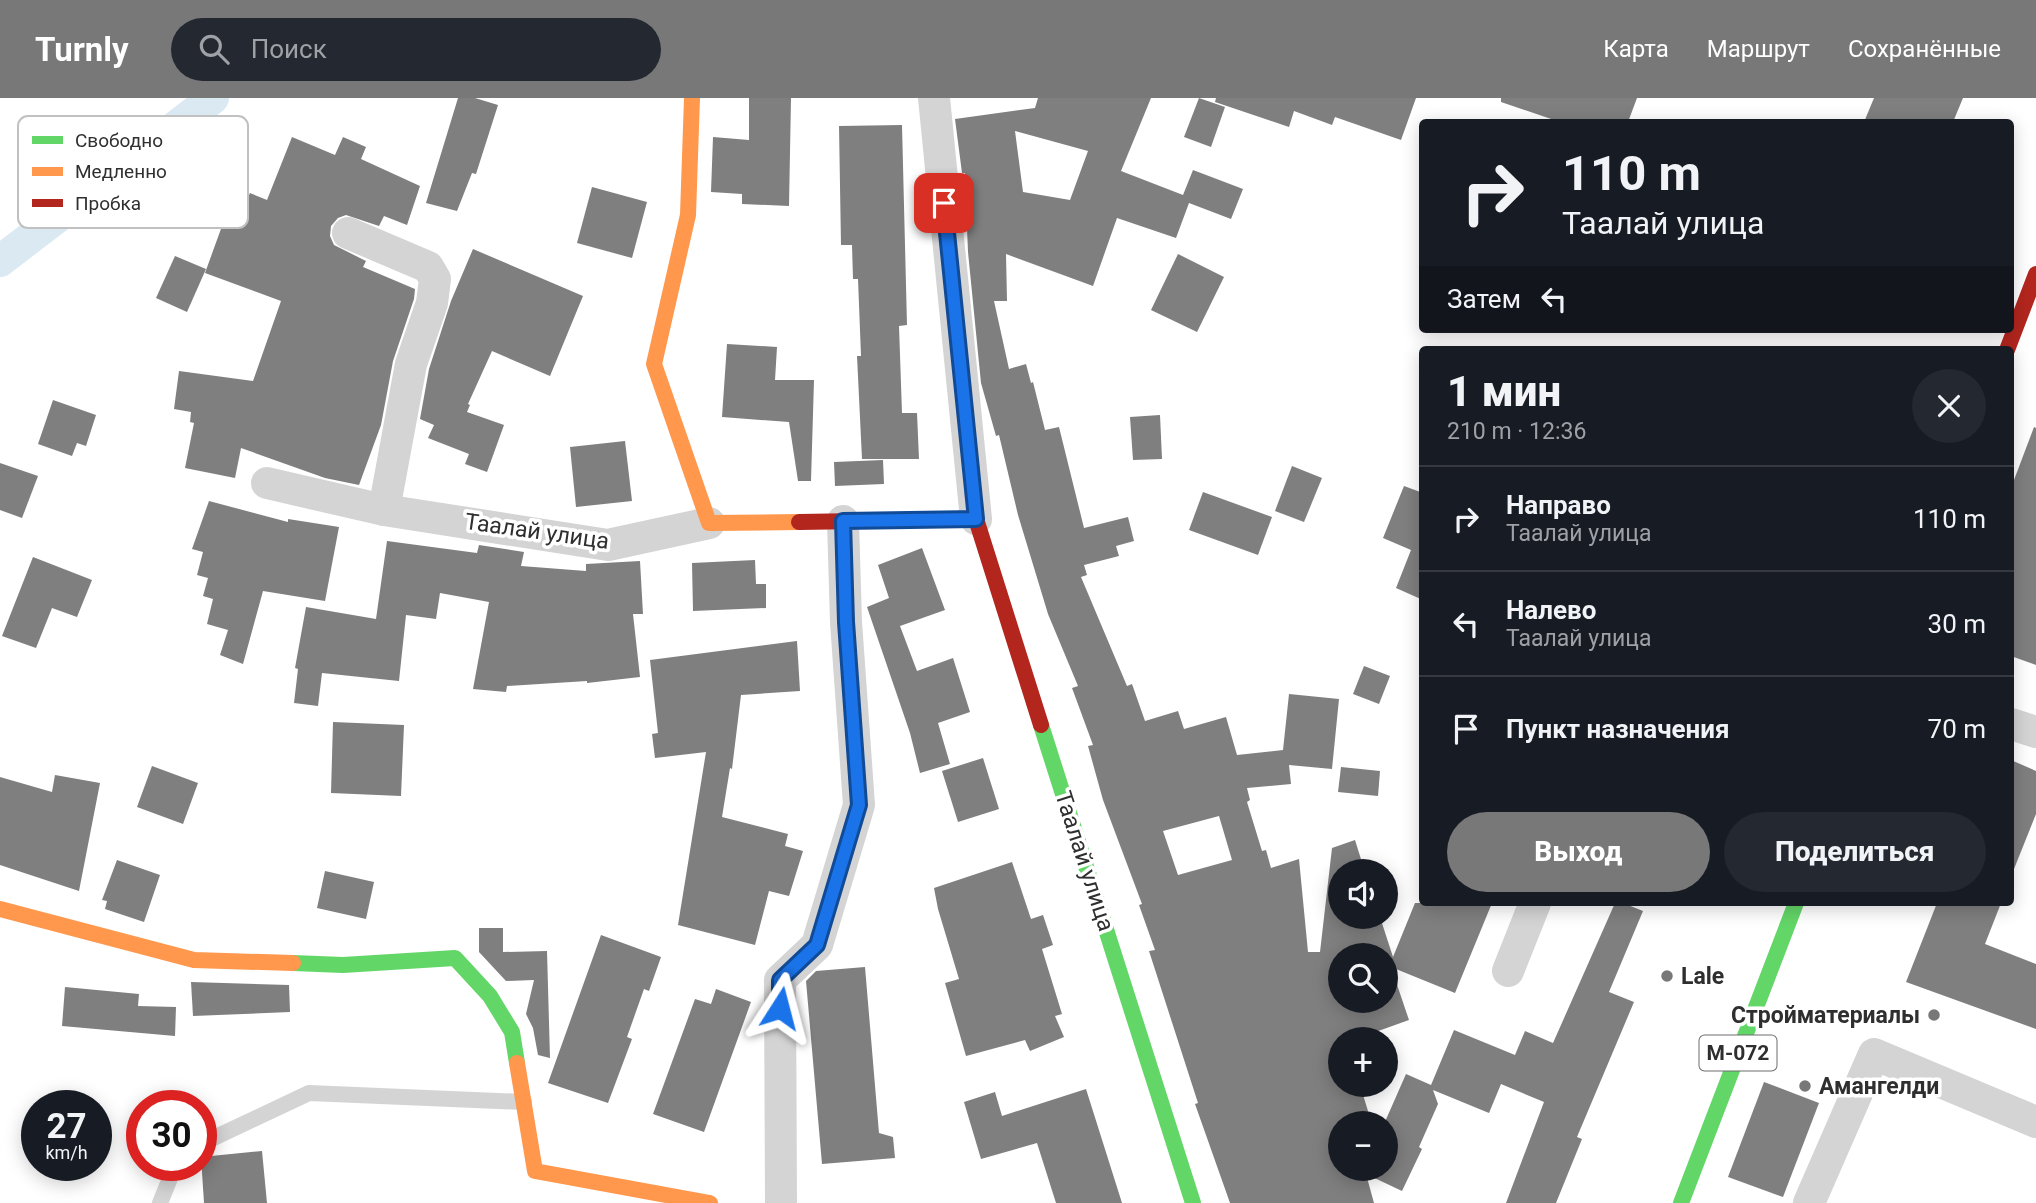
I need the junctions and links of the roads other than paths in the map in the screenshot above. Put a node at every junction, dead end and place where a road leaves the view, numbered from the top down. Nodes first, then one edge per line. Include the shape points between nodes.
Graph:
1 (692, 98) edge
2 (934, 98) edge
3 (348, 233) dead end
4 (2036, 274) edge
5 (2014, 332) edge
6 (267, 483) dead end
7 (384, 510) junction
8 (976, 519) junction
9 (843, 521) junction
10 (709, 523) junction
11 (2014, 725) edge
12 (2036, 732) edge
13 (1534, 906) edge
14 (1795, 906) edge
15 (0, 909) edge
16 (1508, 971) dead end
17 (524, 1102) junction
18 (2036, 1122) edge
19 (217, 1137) edge
20 (169, 1181) edge
21 (160, 1203) edge
22 (709, 1203) edge
23 (781, 1203) edge
24 (1194, 1203) edge
25 (1681, 1203) edge
26 (1809, 1203) edge

1 - 10 street via 688,215 654,364
2 - 8 street, Таалай улица
3 - 7 street via 428,267 435,279 432,303 411,365
4 - 5 street
6 - 7 street, Таалай улица
7 - 10 street, Таалай улица via 608,545
8 - 9 street, Таалай улица
8 - 24 street, Таалай улица
9 - 10 street, Таалай улица
9 - 23 street via 859,805 817,945 780,980
11 - 12 street
13 - 16 street
14 - 25 street, М-072
15 - 17 street via 194,960 342,965 455,958 490,996 512,1032
17 - 19 lane via 310,1093
17 - 22 street via 536,1171
18 - 26 street via 1874,1054
20 - 21 lane

